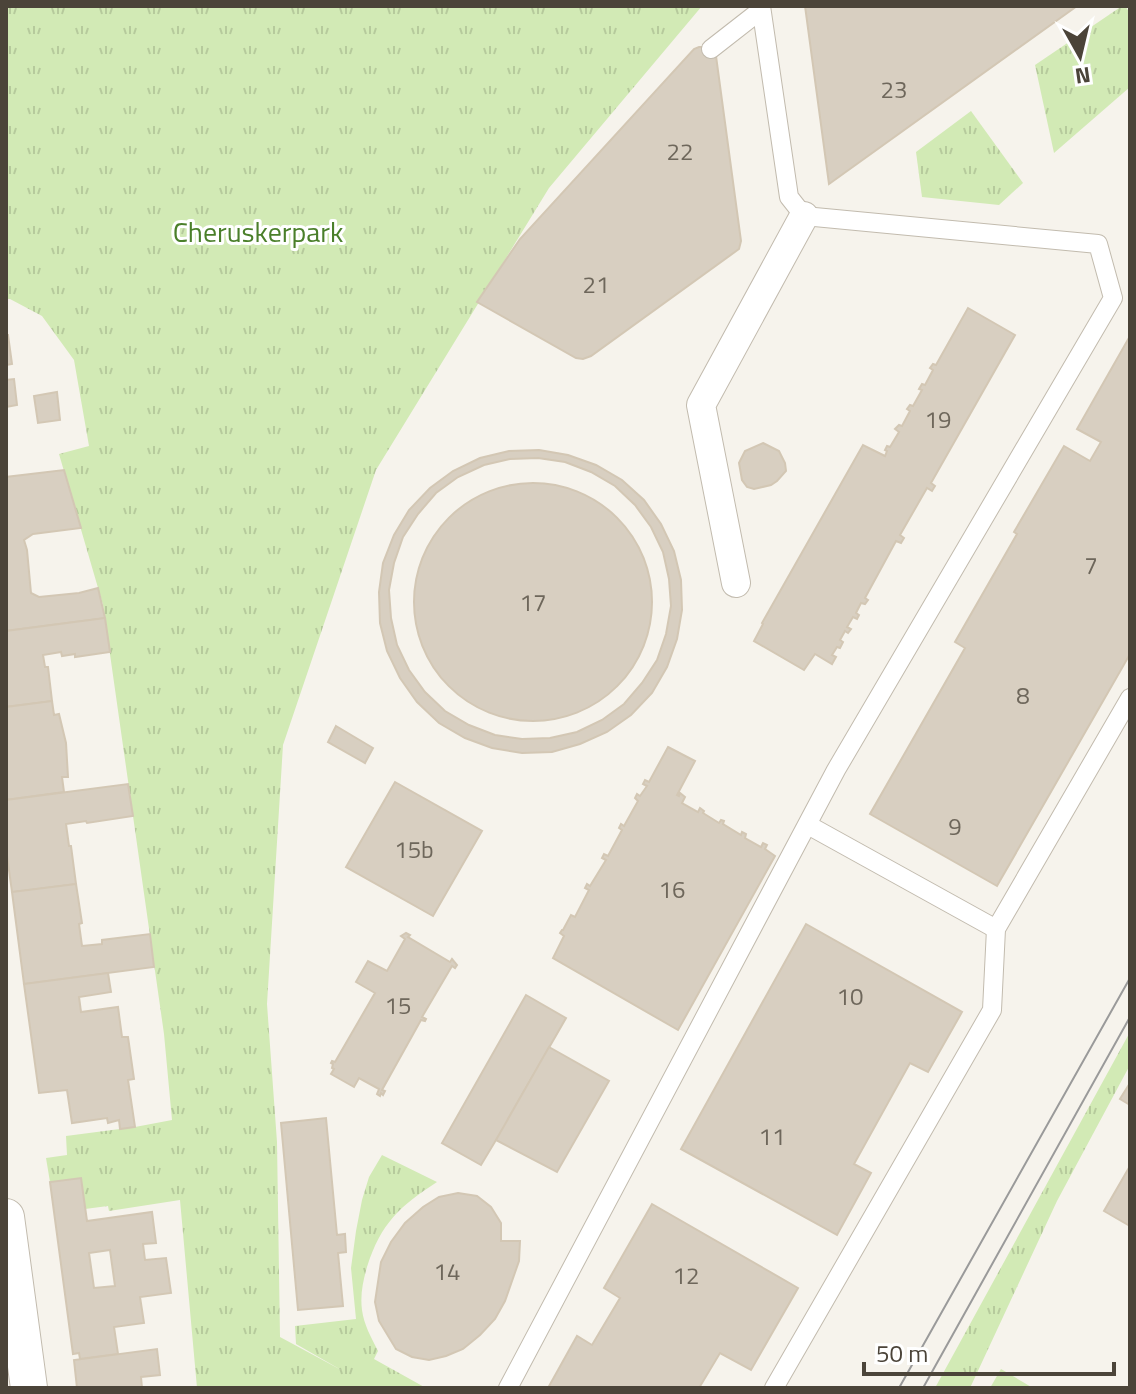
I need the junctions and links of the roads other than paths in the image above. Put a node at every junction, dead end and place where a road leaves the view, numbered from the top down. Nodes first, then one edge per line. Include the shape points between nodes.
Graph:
1 (761, 8) edge
2 (711, 49) dead end
3 (804, 216) junction
4 (736, 583) dead end
5 (1130, 698) edge
6 (808, 825) junction
7 (996, 929) junction
8 (6, 1217) edge
9 (29, 1388) edge
10 (508, 1388) edge
11 (774, 1388) edge

1 - 2 lane
1 - 3 lane via 789,197
3 - 4 street via 701,405
3 - 6 lane via 1098,244 1113,298
5 - 7 lane
6 - 7 lane
6 - 10 lane
7 - 11 lane via 992,1010
8 - 9 street

